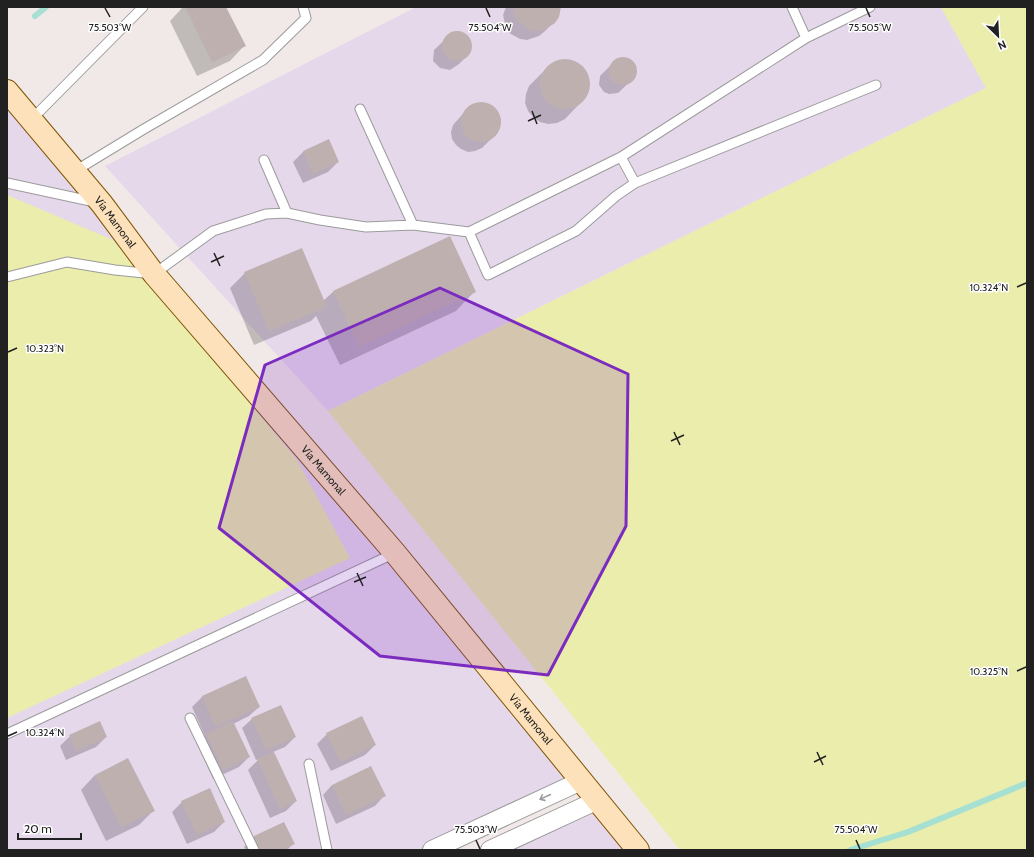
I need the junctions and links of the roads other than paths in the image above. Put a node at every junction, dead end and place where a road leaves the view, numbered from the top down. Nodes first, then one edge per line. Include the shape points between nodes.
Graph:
1 (143, 7) edge
2 (304, 7) edge
3 (792, 7) edge
4 (870, 7) edge
5 (806, 38) junction
6 (876, 85) dead end
7 (7, 91) edge
8 (360, 109) dead end
9 (31, 120) junction
10 (621, 157) junction
11 (264, 160) dead end
12 (75, 171) junction
13 (7, 183) edge
14 (635, 183) junction
15 (102, 204) junction
16 (287, 213) junction
17 (413, 225) junction
18 (469, 232) junction
19 (154, 274) junction
20 (7, 277) edge
21 (395, 553) junction
22 (190, 718) dead end
23 (7, 734) edge
24 (309, 764) dead end
25 (581, 781) junction
26 (598, 800) junction
27 (254, 850) edge
28 (327, 850) edge
29 (432, 850) edge
30 (490, 850) edge
31 (638, 850) edge

1 - 9 lane
2 - 12 lane via 306,18 263,60
3 - 5 lane
4 - 5 lane
5 - 10 lane
6 - 14 lane
7 - 9 street, Vía Mamonal
8 - 17 lane
9 - 12 street, Vía Mamonal
10 - 14 lane
10 - 18 lane
11 - 16 lane
12 - 15 street, Vía Mamonal
13 - 15 lane
14 - 18 lane via 576,231 488,275
15 - 19 street, Vía Mamonal
16 - 17 lane via 366,227
16 - 19 lane via 266,214 212,230
17 - 18 lane
19 - 20 lane via 67,262
19 - 21 street, Vía Mamonal
21 - 23 lane
21 - 25 street, Vía Mamonal
22 - 27 lane
24 - 28 lane
25 - 26 street, Vía Mamonal
25 -> 29 street
26 - 30 street
26 - 31 street, Vía Mamonal

